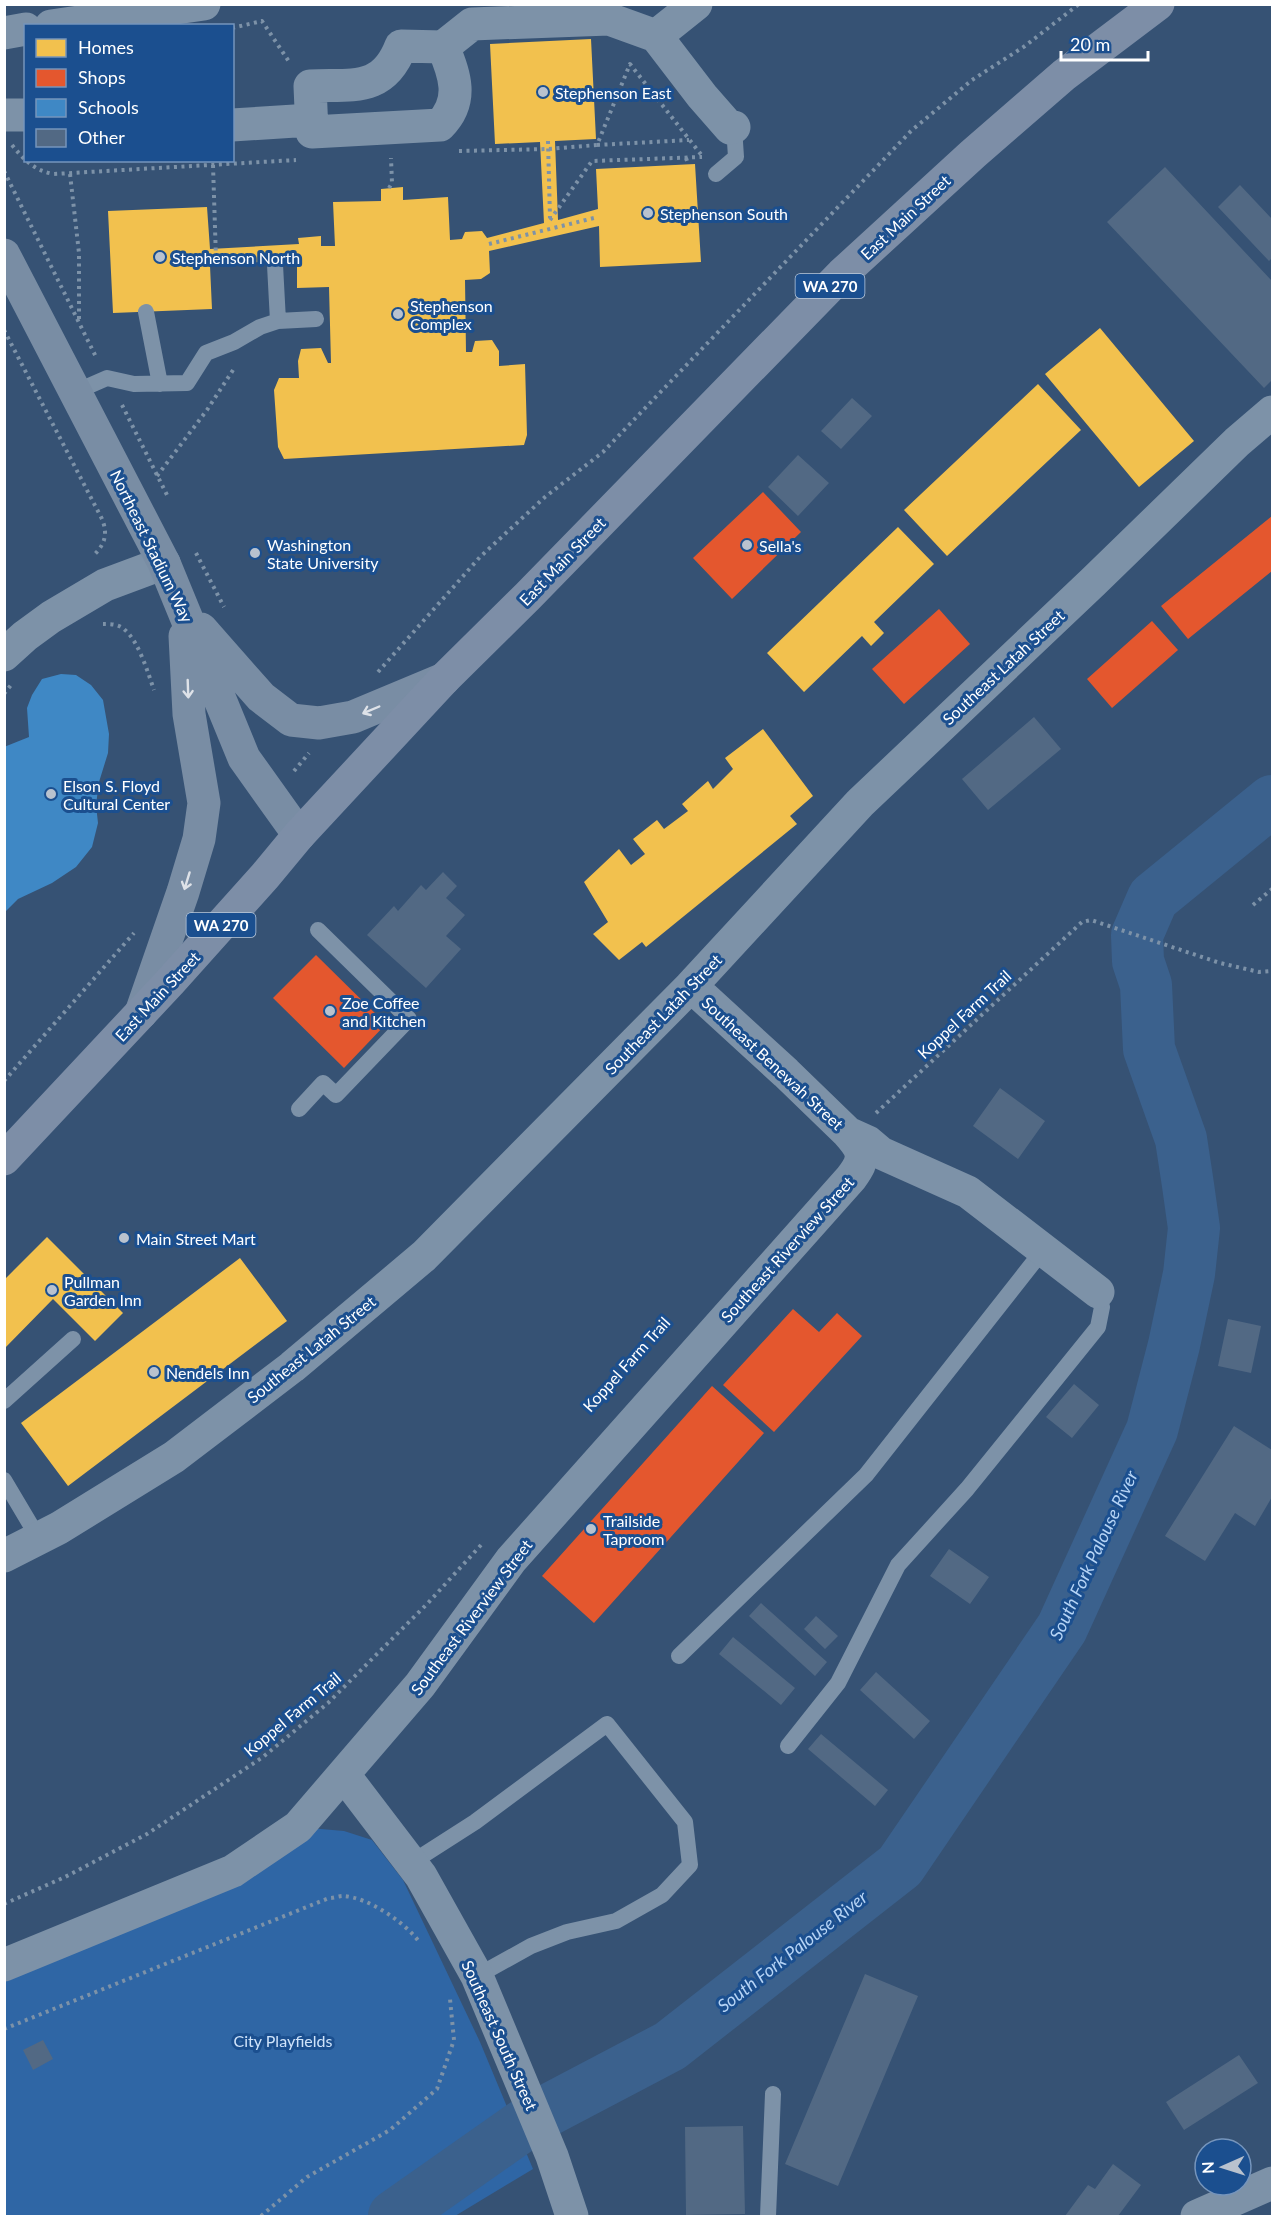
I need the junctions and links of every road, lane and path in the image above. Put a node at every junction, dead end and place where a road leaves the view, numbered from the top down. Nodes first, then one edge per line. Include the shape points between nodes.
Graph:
1 (204, 4) edge
2 (696, 4) edge
3 (1079, 4) edge
4 (1158, 4) edge
5 (65, 24) edge
6 (234, 28) edge
7 (24, 29) edge
8 (4, 33) edge
9 (656, 36) junction
10 (443, 47) junction
11 (292, 66) dead end
12 (24, 117) edge
13 (312, 120) junction
14 (234, 125) edge
15 (734, 127) joint
16 (8, 129) edge
17 (689, 140) junction
18 (548, 141) dead end
19 (597, 145) junction
20 (548, 149) junction
21 (458, 151) dead end
22 (390, 154) dead end
23 (24, 157) edge
24 (703, 157) junction
25 (686, 158) junction
26 (305, 159) dead end
27 (27, 162) edge
28 (213, 165) junction
29 (688, 165) dead end
30 (4, 171) edge
31 (70, 174) junction
32 (716, 174) joint
33 (389, 188) dead end
34 (598, 217) dead end
35 (489, 244) dead end
36 (4, 255) edge
37 (258, 256) dead end
38 (275, 266) dead end
39 (146, 312) dead end
40 (316, 319) dead end
41 (79, 321) junction
42 (278, 321) junction
43 (4, 330) edge
44 (251, 332) junction
45 (107, 378) junction
46 (160, 384) junction
47 (75, 392) junction
48 (1272, 412) edge
49 (158, 476) junction
50 (172, 505) dead end
51 (102, 519) dead end
52 (192, 544) dead end
53 (164, 563) junction
54 (184, 610) junction
55 (228, 614) dead end
56 (101, 624) dead end
57 (9, 667) edge
58 (376, 673) dead end
59 (444, 679) junction
60 (4, 694) edge
61 (157, 697) dead end
62 (299, 835) junction
63 (1272, 889) edge
64 (1253, 905) dead end
65 (138, 928) dead end
66 (318, 930) dead end
67 (1272, 971) edge
68 (691, 987) junction
69 (141, 1013) junction
70 (4, 1081) edge
71 (299, 1109) dead end
72 (848, 1133) junction
73 (4, 1159) edge
74 (1044, 1250) junction
75 (1098, 1292) joint
76 (73, 1339) dead end
77 (4, 1401) edge
78 (4, 1480) edge
79 (39, 1539) junction
80 (484, 1541) dead end
81 (4, 1556) edge
82 (679, 1656) dead end
83 (788, 1746) dead end
84 (344, 1775) junction
85 (411, 1863) junction
86 (4, 1904) edge
87 (421, 1944) dead end
88 (4, 1965) edge
89 (477, 1976) junction
90 (447, 1993) dead end
91 (4, 2029) edge
92 (773, 2094) dead end
93 (1272, 2183) edge
94 (261, 2217) edge
95 (572, 2217) edge
96 (768, 2217) edge
97 (1197, 2217) edge

1 - 5 street
2 - 9 street
3 - 58 path via 972,80 911,131 603,452 545,497 480,557
4 - 59 main road, East Main Street / WA 270 via 1064,75 842,274
6 - 11 path via 262,21
7 - 8 street
9 - 10 street via 609,20 472,24
9 - 15 street via 702,96 730,128
10 - 13 street via 401,46 389,69 370,83 310,86
10 - 13 street via 453,72 456,96 448,117 440,125 312,132
12 - 16 street
13 - 14 street
15 - 32 lane via 736,157
16 - 23 path
17 - 19 path
17 - 19 path via 630,64
17 - 24 path
18 - 20 path
19 - 20 path
20 - 21 path
20 - 25 path via 550,220 591,161
22 - 33 path
24 - 25 path
24 - 32 path
25 - 29 path
26 - 28 path
27 - 31 path via 41,172
28 - 31 path
28 - 37 path via 216,259
30 - 41 path
31 - 41 path via 79,253
34 - 35 path
36 - 47 main road, Northeast Stadium Way
38 - 42 lane
39 - 46 lane
40 - 42 lane
41 - 45 path
42 - 44 lane
43 - 51 path
44 - 46 lane via 206,354 187,384
44 - 49 path via 250,346
45 - 46 lane
45 - 47 lane
45 - 49 path
47 - 53 main road, Northeast Stadium Way
48 - 68 street, Southeast Latah Street via 860,803
49 - 50 path
52 - 55 path
53 - 54 main road, Northeast Stadium Way
53 - 57 street via 105,585 51,617 25,636
59 -> 54 main road via 353,717 319,723 291,720 261,697
54 - 62 main road, Northeast Stadium Way via 244,758
54 -> 69 main road via 189,714 204,802 196,849
56 - 61 path via 119,626 134,641
57 - 60 path
59 - 62 main road, East Main Street / WA 270
62 - 69 main road, East Main Street / WA 270
63 - 64 path
65 - 70 path
66 - 71 lane via 409,1019 336,1095 323,1083
67 - 72 path, Koppel Farm Trail via 1220,963 1106,924 1082,922 874,1114
68 - 72 street, Southeast Benewah Street
68 - 79 street, Southeast Latah Street via 424,1256 292,1367 174,1457
69 - 73 main road, East Main Street / WA 270
72 - 74 street, Southeast Benewah Street via 881,1153 968,1192
72 - 84 street, Southeast Riverview Street via 862,1153 860,1166 851,1178 511,1560 420,1685
74 - 75 street, Southeast Benewah Street
74 - 82 lane via 866,1475
75 - 83 lane via 1102,1307 1098,1327 967,1489 898,1565 838,1683
76 - 77 lane
78 - 79 lane
79 - 81 street, Southeast Latah Street
80 - 86 path, Koppel Farm Trail via 328,1703 263,1757 147,1834
84 - 85 street, Southeast South Street
84 - 88 street, Southeast Riverview Street via 298,1827 233,1871
85 - 89 street, Southeast South Street
85 - 89 lane via 475,1822 608,1724 685,1822 690,1865 662,1895 616,1921 567,1932 531,1946
87 - 91 path via 377,1906 345,1896 329,1898
89 - 95 street, Southeast South Street via 552,2156
90 - 94 path via 452,2003 454,2040 437,2089 390,2130 307,2177
92 - 96 lane
93 - 97 street

